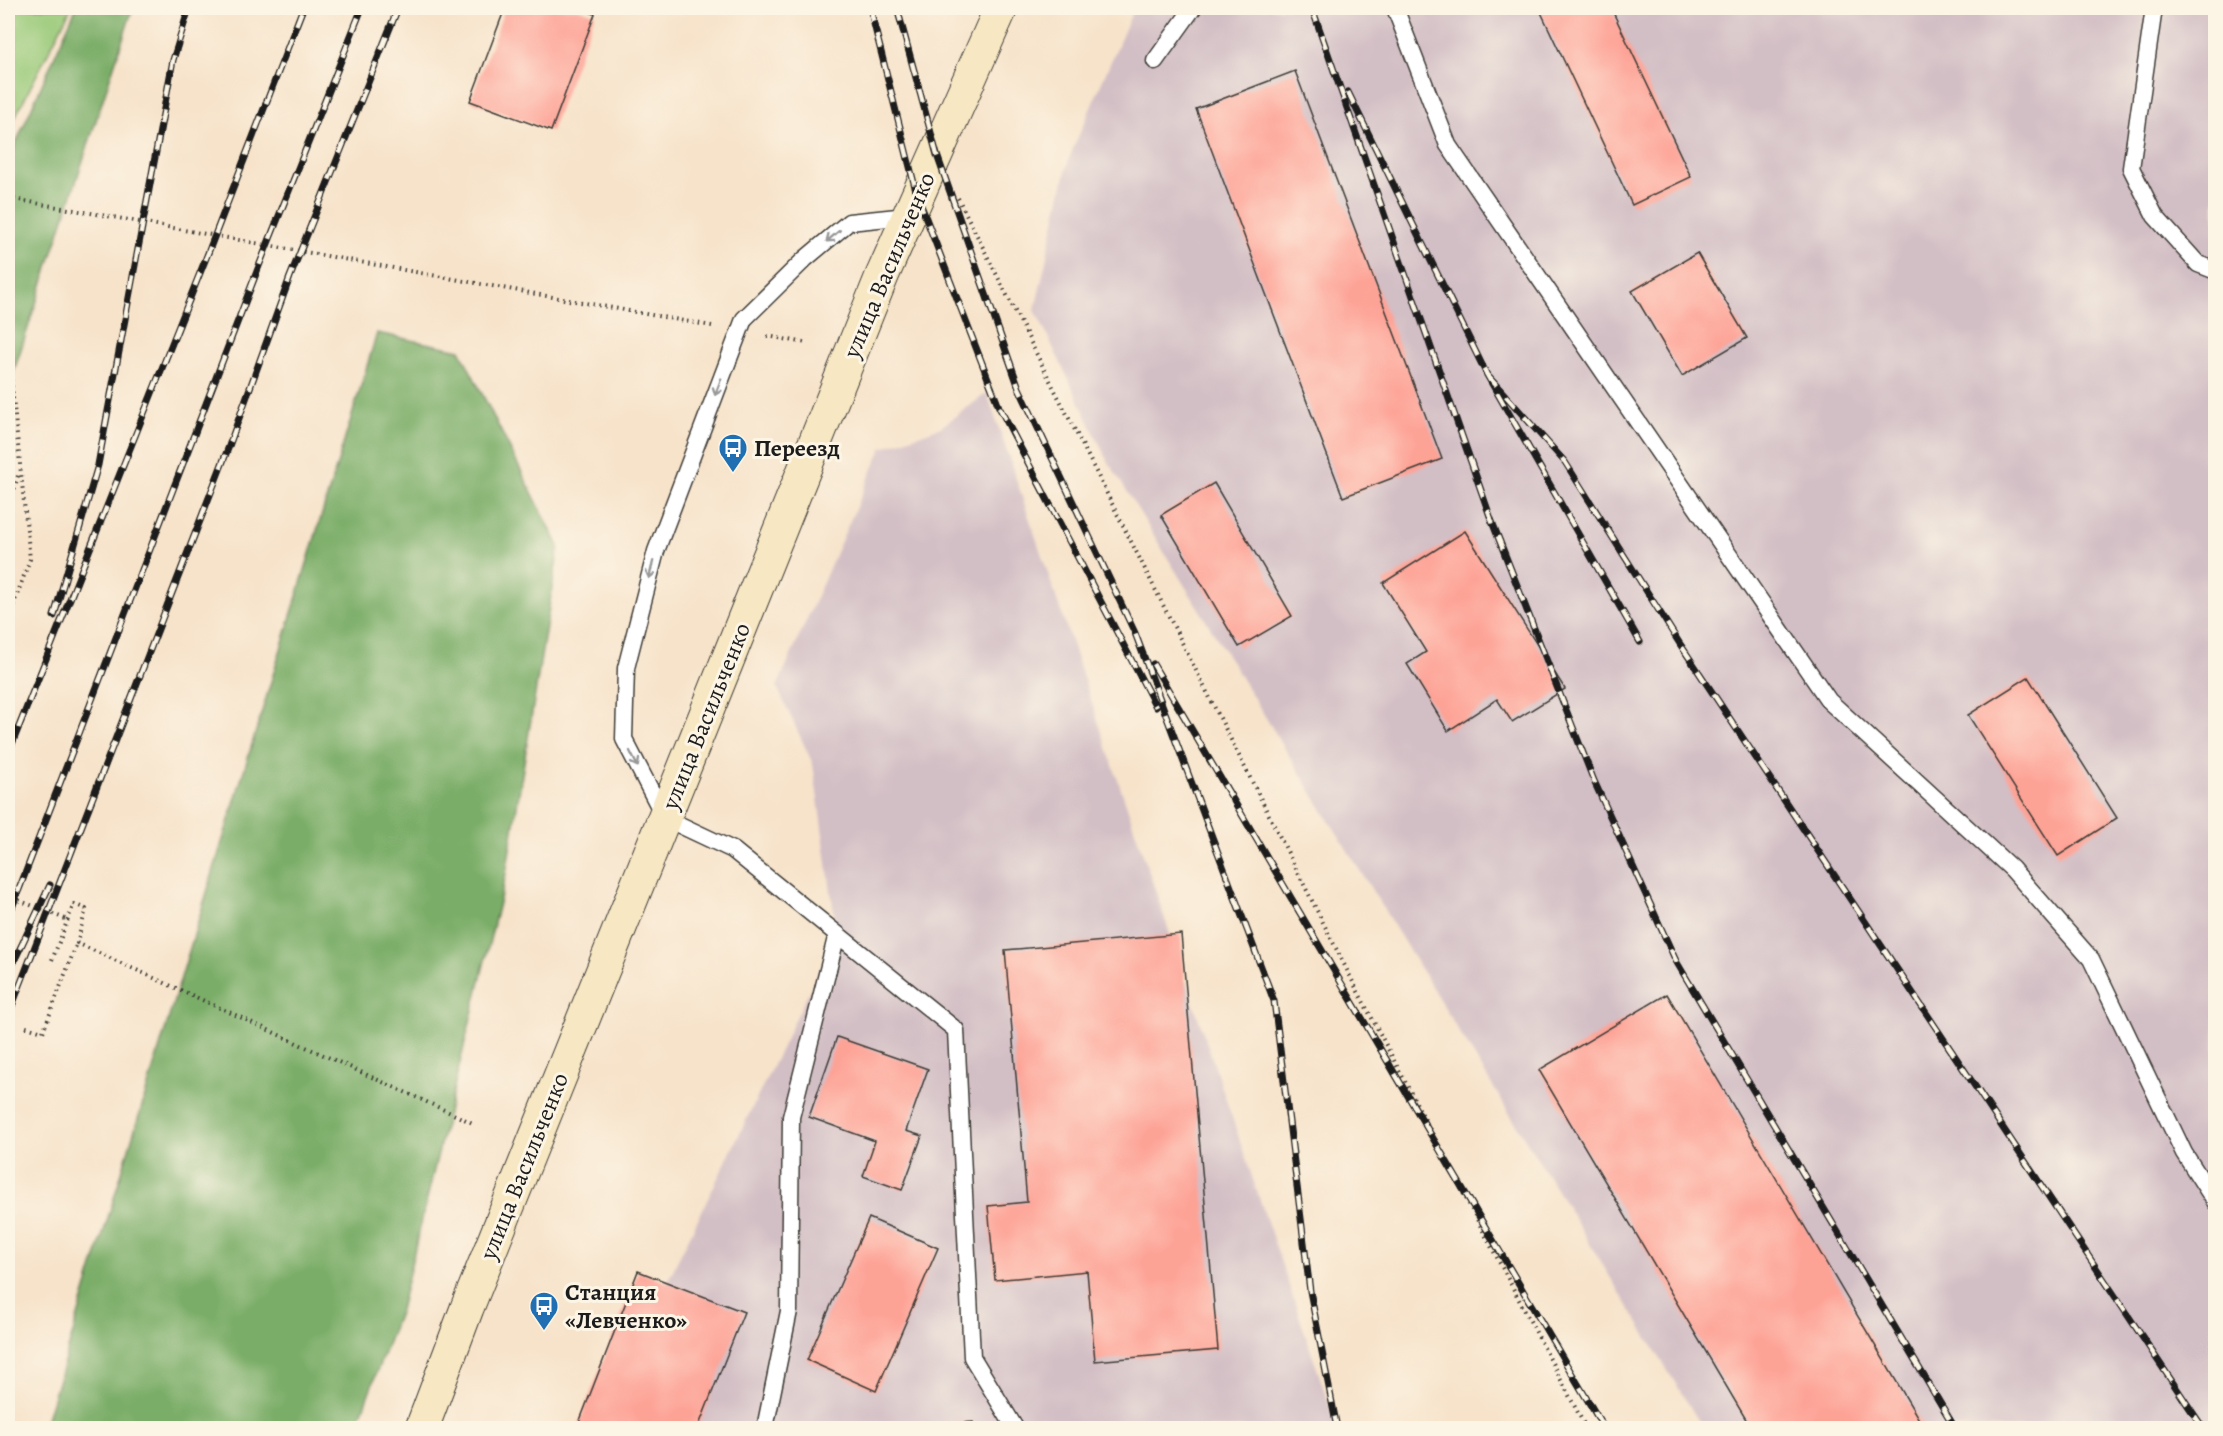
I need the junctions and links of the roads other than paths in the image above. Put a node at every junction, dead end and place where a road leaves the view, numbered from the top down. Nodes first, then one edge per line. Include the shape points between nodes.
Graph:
1 (1001, 8) edge
2 (1194, 8) edge
3 (1395, 8) edge
4 (2154, 8) edge
5 (1155, 61) dead end
6 (907, 216) junction
7 (2216, 271) edge
8 (665, 818) junction
9 (837, 934) junction
10 (2216, 1203) edge
11 (422, 1428) edge
12 (765, 1428) edge
13 (1015, 1428) edge

1 - 6 main road, улица Васильченко
2 - 5 lane
3 - 10 lane via 1448,145 1829,701 2012,869 2091,959 2184,1153
4 - 7 lane via 2131,168 2155,216 2198,264
6 - 8 main road, улица Васильченко
6 -> 8 lane via 849,222 744,319 739,331 656,551 626,668 624,739
8 - 9 lane via 733,850
8 - 11 main road, улица Васильченко
9 - 12 lane via 791,1117 789,1311
9 - 13 lane via 956,1030 972,1357

